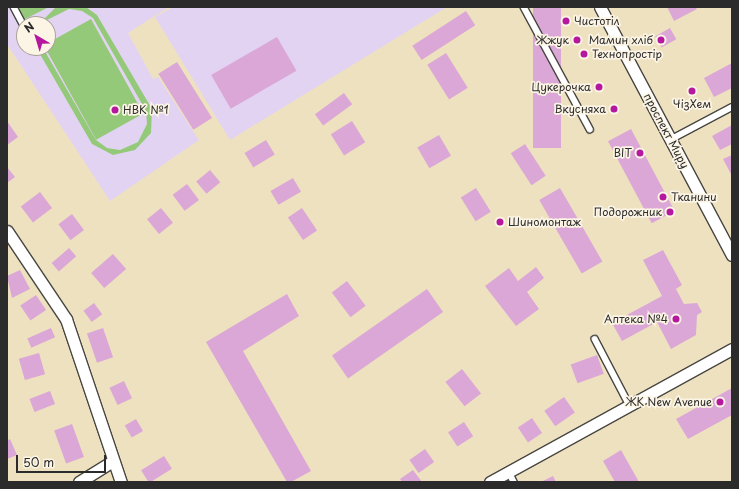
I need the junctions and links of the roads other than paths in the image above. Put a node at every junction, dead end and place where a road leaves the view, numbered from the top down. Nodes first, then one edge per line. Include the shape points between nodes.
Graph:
1 (14, 7) edge
2 (524, 7) edge
3 (600, 7) edge
4 (19, 16) edge
5 (732, 107) edge
6 (590, 129) dead end
7 (670, 140) junction
8 (7, 231) edge
9 (732, 255) edge
10 (595, 339) dead end
11 (732, 349) edge
12 (629, 404) junction
13 (113, 461) junction
14 (509, 472) junction
15 (79, 482) edge
16 (121, 482) edge
17 (490, 482) edge
18 (514, 482) edge

1 - 4 lane
2 - 6 lane
3 - 7 street, проспект Миру
5 - 7 lane
7 - 9 street, проспект Миру
8 - 13 street via 66,319
10 - 12 lane
11 - 12 street
12 - 14 street
13 - 15 street
13 - 16 street
14 - 17 street
14 - 18 lane

